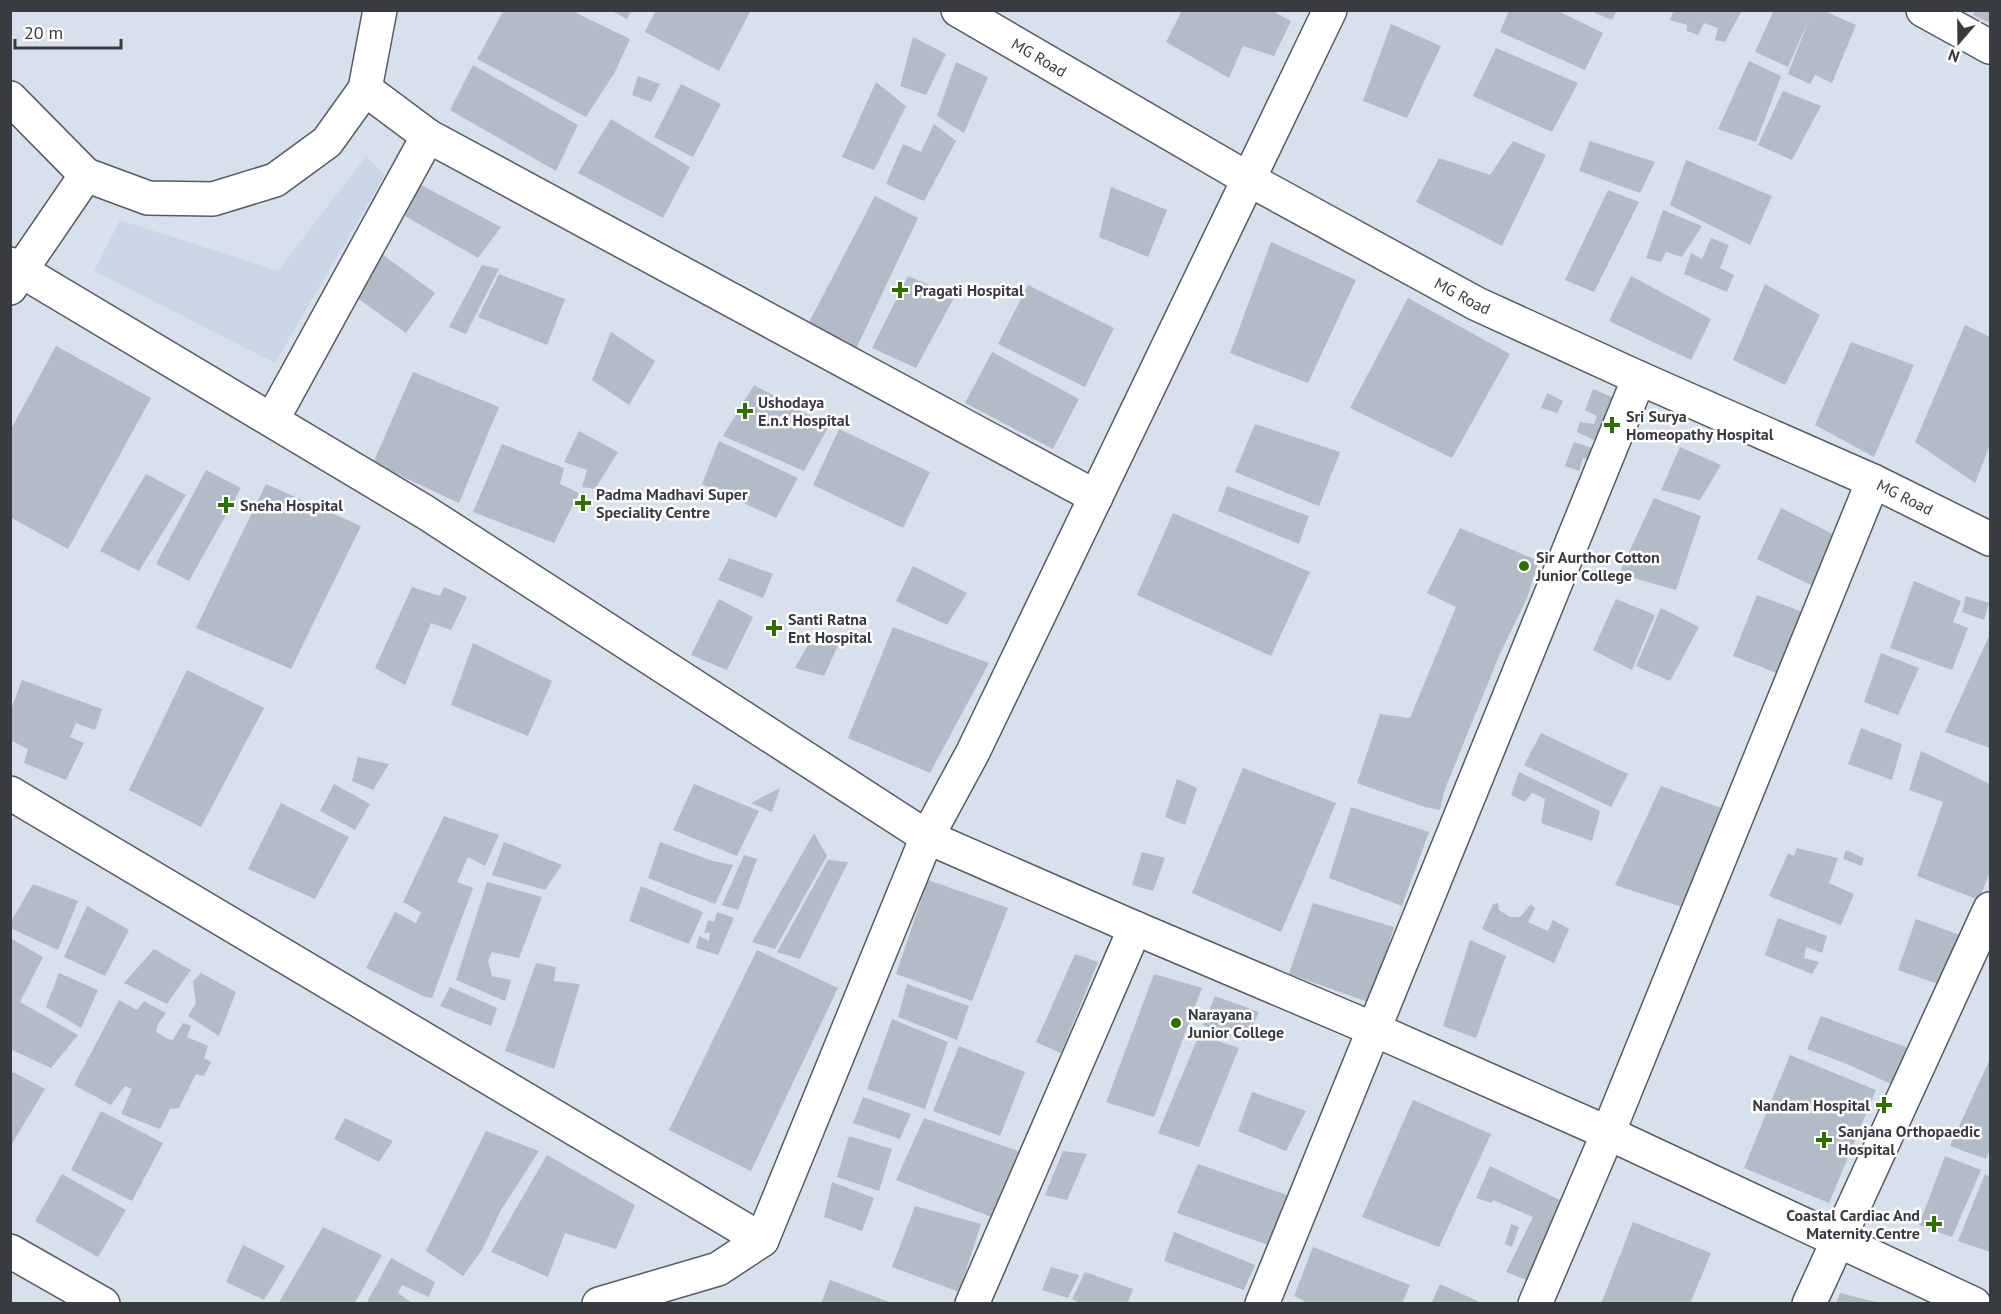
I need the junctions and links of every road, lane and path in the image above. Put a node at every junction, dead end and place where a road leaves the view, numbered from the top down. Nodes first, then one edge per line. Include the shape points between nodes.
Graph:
1 (380, 10) edge
2 (958, 10) edge
3 (1330, 10) edge
4 (1923, 10) edge
5 (1990, 47) edge
6 (364, 89) junction
7 (10, 98) edge
8 (428, 135) junction
9 (86, 175) junction
10 (1250, 180) junction
11 (14, 274) edge
12 (1639, 378) junction
13 (272, 420) junction
14 (1873, 480) junction
15 (1096, 497) junction
16 (1990, 539) edge
17 (10, 793) edge
18 (927, 837) junction
19 (1990, 909) edge
20 (1135, 928) junction
21 (1373, 1029) junction
22 (1608, 1134) junction
23 (1838, 1239) junction
24 (762, 1240) junction
25 (10, 1251) edge
26 (103, 1304) edge
27 (599, 1304) edge
28 (972, 1304) edge
29 (1262, 1304) edge
30 (1535, 1304) edge
31 (1809, 1304) edge
32 (1974, 1304) edge

1 - 6 street
2 - 10 street, MG Road
3 - 10 street
4 - 5 street
6 - 8 street
6 - 9 street via 327,142 274,180 213,199 148,198
7 - 9 street
8 - 13 street
8 - 15 street
9 - 11 street
10 - 12 street, MG Road via 1477,304
10 - 15 street
11 - 13 street
12 - 14 street, MG Road
12 - 21 street
13 - 18 street via 425,512
14 - 16 street, MG Road
14 - 22 street
15 - 18 street via 973,752
17 - 24 street
18 - 20 street
18 - 24 street
19 - 23 street
20 - 21 street
20 - 28 street
21 - 22 street
21 - 29 street
22 - 23 street
22 - 30 street
23 - 31 street
23 - 32 street
24 - 27 street via 718,1269
25 - 26 street

